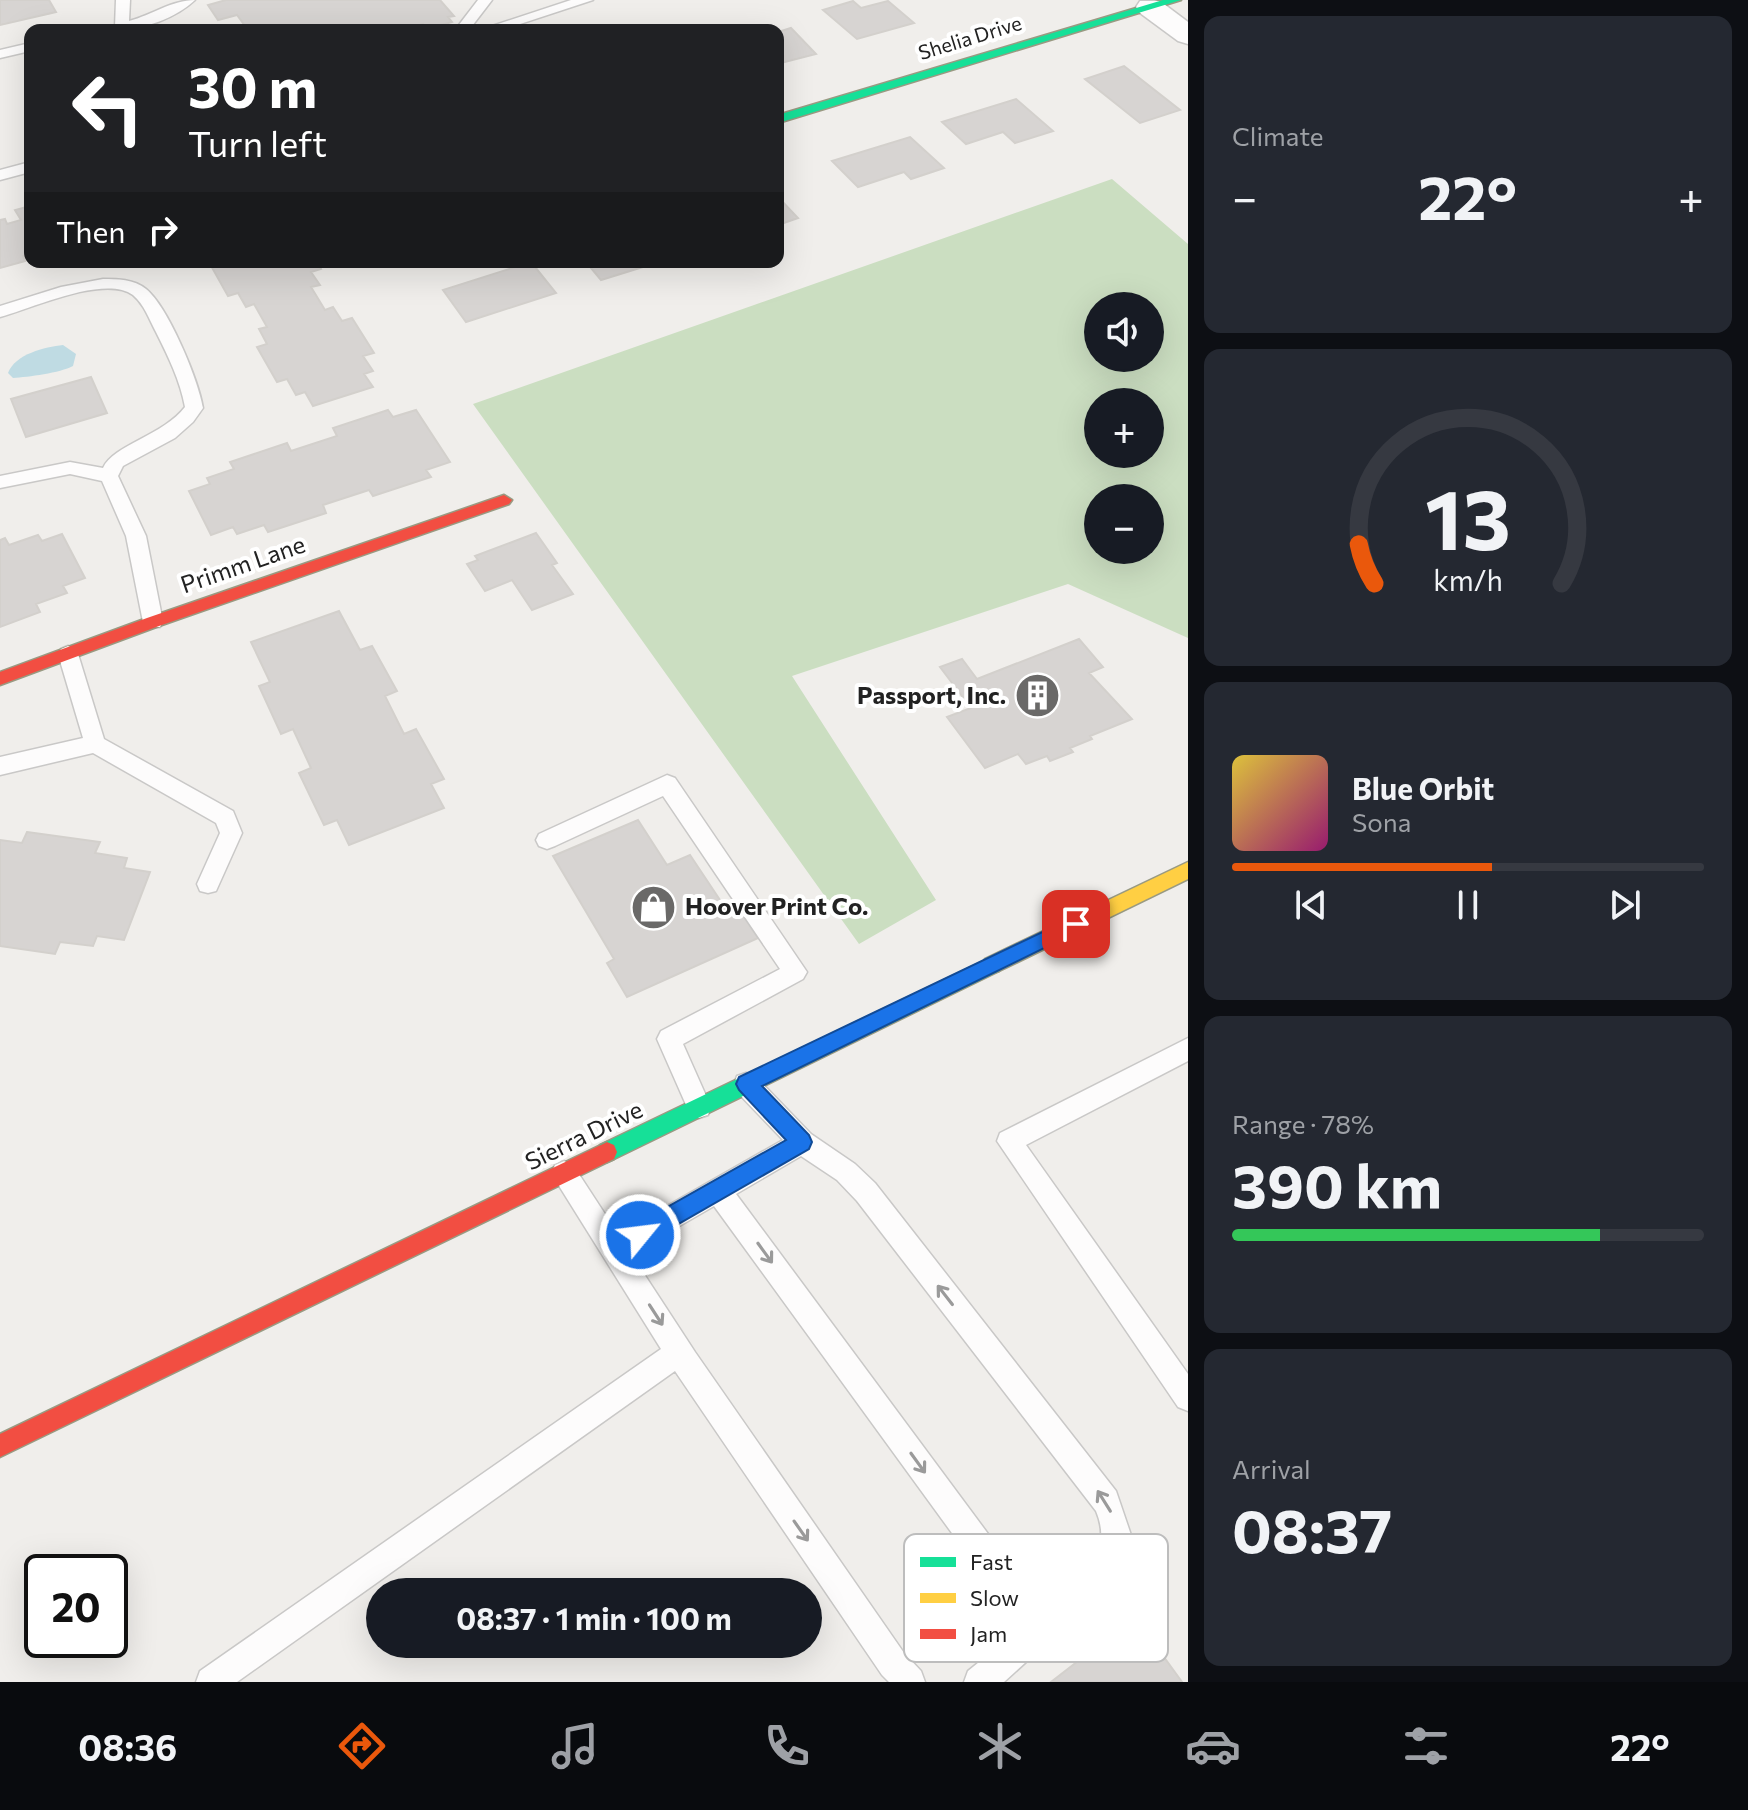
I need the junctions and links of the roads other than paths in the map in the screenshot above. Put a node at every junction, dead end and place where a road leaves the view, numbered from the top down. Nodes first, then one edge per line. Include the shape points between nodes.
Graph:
1 (123, 0) edge
2 (188, 0) edge
3 (485, 0) edge
4 (586, 0) edge
5 (1163, 3) edge
6 (126, 24) edge
7 (138, 24) edge
8 (467, 24) edge
9 (507, 24) edge
10 (1188, 35) edge
11 (24, 48) edge
12 (0, 54) edge
13 (784, 117) edge
14 (24, 169) edge
15 (0, 175) edge
16 (0, 312) edge
17 (109, 476) junction
18 (0, 482) edge
19 (504, 500) dead end
20 (153, 622) junction
21 (68, 654) junction
22 (0, 679) edge
23 (95, 744) junction
24 (0, 766) edge
25 (547, 840) dead end
26 (1188, 870) edge
27 (208, 884) dead end
28 (1188, 1049) edge
29 (746, 1084) junction
30 (699, 1107) junction
31 (802, 1142) junction
32 (564, 1173) junction
33 (718, 1190) junction
34 (614, 1250) junction
35 (679, 1352) junction
36 (1188, 1397) edge
37 (0, 1446) edge
38 (971, 1534) edge
39 (1118, 1534) edge
40 (1006, 1662) edge
41 (211, 1682) edge
42 (910, 1682) edge
43 (979, 1682) edge

1 - 6 lane
2 - 7 lane
3 - 8 lane
4 - 9 lane
5 - 10 street
5 - 13 street, Shelia Drive
11 - 12 lane
14 - 15 lane
16 - 17 lane via 89,286 133,288 147,300 182,366 194,408 165,437 115,462
17 - 18 lane via 70,468
17 - 20 lane via 136,536
19 - 20 street, Primm Lane
20 - 21 street, Primm Lane
21 - 22 street, Primm Lane
21 - 23 lane
23 - 24 lane
23 - 27 lane via 225,817 231,833
25 - 30 lane via 667,784 795,972 669,1039
26 - 29 street, Sierra Drive
28 - 36 lane via 1009,1141
29 - 30 street, Sierra Drive
29 - 31 lane
30 - 32 street, Sierra Drive
31 - 33 lane
39 -> 31 lane via 1106,1501 866,1192
32 - 34 lane
32 - 37 street, Sierra Drive
33 - 34 lane
33 -> 38 lane
34 -> 35 lane
35 - 41 lane
35 -> 42 lane
40 - 43 lane

